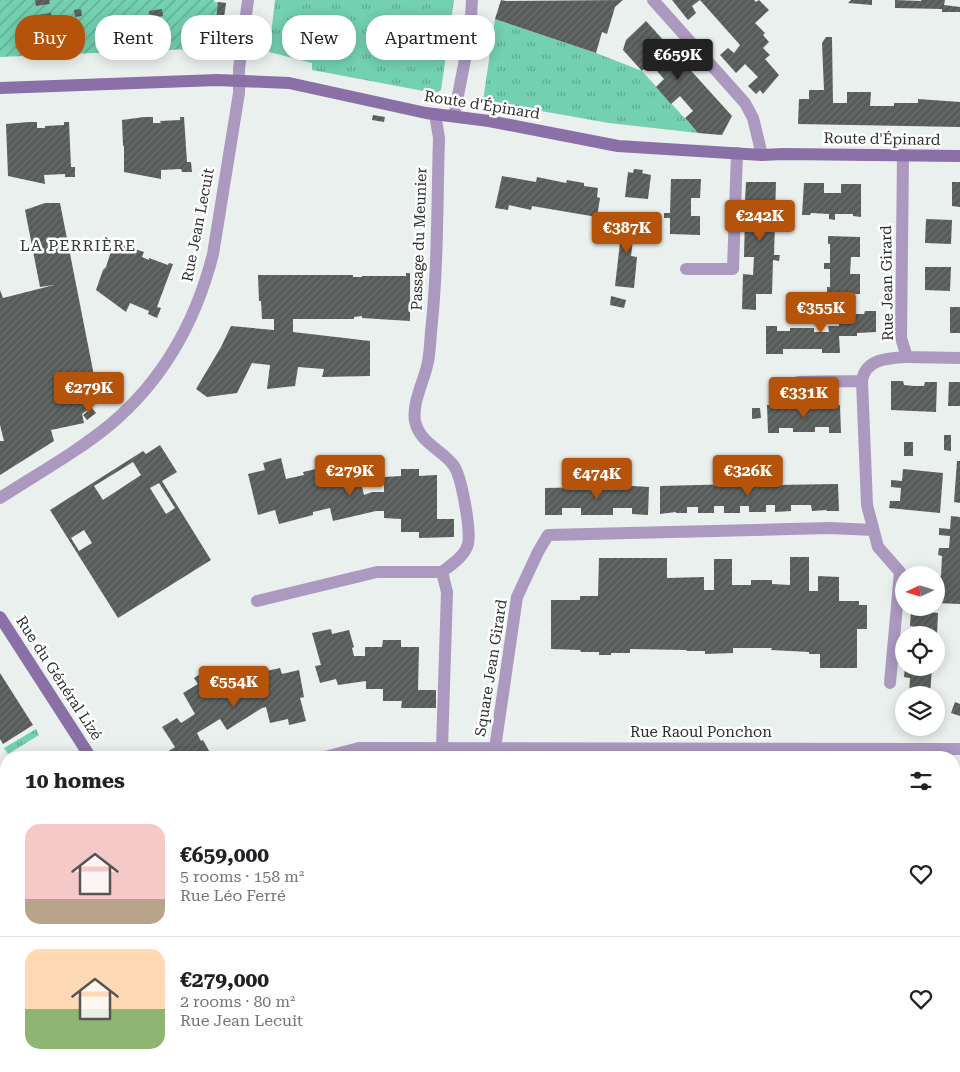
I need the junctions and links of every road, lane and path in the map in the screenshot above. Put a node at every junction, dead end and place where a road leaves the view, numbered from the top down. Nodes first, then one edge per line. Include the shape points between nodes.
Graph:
1 (248, 0) edge
2 (472, 0) edge
3 (653, 0) edge
4 (239, 80) junction
5 (0, 88) edge
6 (436, 114) junction
7 (454, 116) junction
8 (737, 152) junction
9 (762, 155) junction
10 (903, 155) junction
11 (960, 156) edge
12 (686, 269) dead end
13 (907, 357) junction
14 (960, 358) edge
15 (862, 381) junction
16 (798, 382) dead end
17 (0, 498) edge
18 (873, 530) junction
19 (442, 572) junction
20 (257, 601) dead end
21 (0, 617) edge
22 (890, 683) dead end
23 (442, 748) junction
24 (495, 748) junction
25 (960, 749) edge
26 (86, 751) edge
27 (348, 751) edge

1 - 4 street, Rue Jean Lecuit
2 - 7 street via 470,34
3 - 9 street via 745,103
4 - 5 main road, Route d'Épinard
4 - 6 main road, Route d'Épinard via 289,83
4 - 17 street, Rue Jean Lecuit via 213,254 198,303 175,349 146,390 110,424
6 - 7 main road, Route d'Épinard
6 - 19 street, Passage du Meunier via 435,300 428,364 414,407 415,421 419,434 454,466 469,526 468,546
7 - 8 main road, Route d'Épinard via 618,146
8 - 9 main road, Route d'Épinard
8 - 12 street via 733,269
9 - 10 main road, Route d'Épinard
10 - 11 main road, Route d'Épinard
10 - 13 street, Rue Jean Girard via 901,338
13 - 14 street, Rue Jean Girard
13 - 15 street via 871,365 863,372
15 - 16 street
15 - 18 street via 867,505
18 - 22 street via 878,547 900,572
18 - 24 street, Square Jean Girard via 830,528 548,535 517,597
19 - 20 street via 377,572
19 - 23 street via 447,592
21 - 26 main road, Rue du Général Lizé
23 - 24 street, Rue Raoul Ponchon
23 - 27 street, Rue Raoul Ponchon via 359,748
24 - 25 street, Rue Raoul Ponchon

